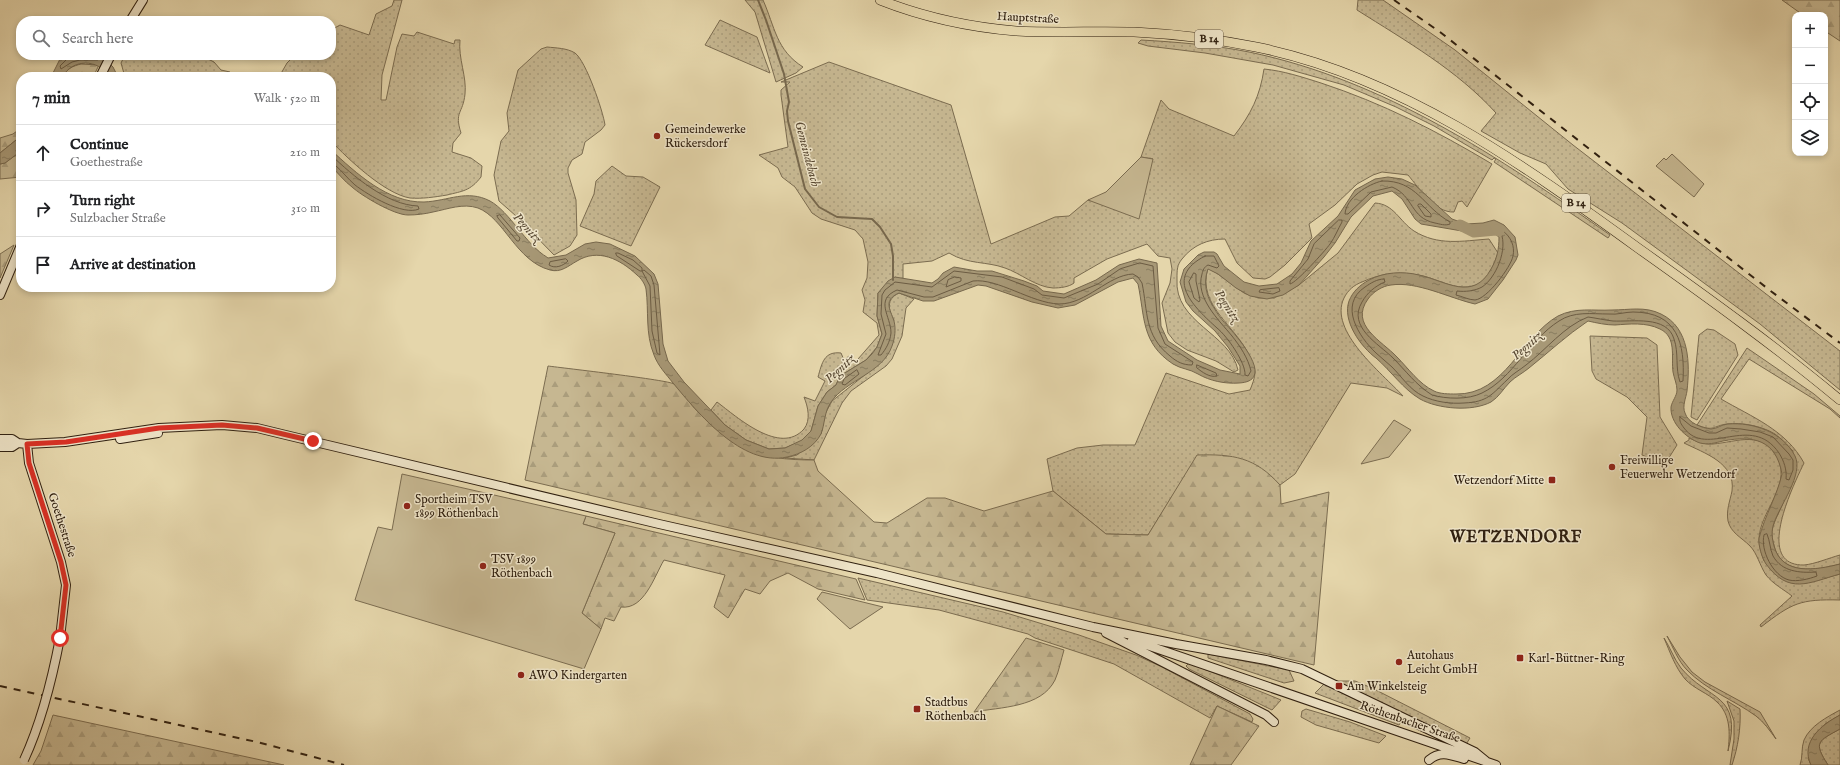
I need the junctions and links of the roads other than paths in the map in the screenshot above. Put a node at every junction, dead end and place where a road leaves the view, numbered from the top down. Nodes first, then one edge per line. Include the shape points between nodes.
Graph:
1 (143, 0) edge
2 (880, 0) edge
3 (133, 16) edge
4 (108, 60) edge
5 (102, 72) edge
6 (16, 257) edge
7 (0, 295) edge
8 (1840, 400) edge
9 (0, 439) edge
10 (18, 443) junction
11 (27, 444) junction
12 (0, 447) edge
13 (1093, 627) junction
14 (1274, 722) dead end
15 (1429, 760) dead end
16 (1486, 762) junction
17 (23, 763) edge
18 (1496, 765) edge

1 - 3 main road
2 - 8 main road, Hauptstraße / B 14 via 924,15 969,25 1016,31 1131,32 1220,40 1342,71 1412,103 1498,150 1557,189 1726,311
4 - 5 main road
6 - 7 main road
9 - 10 main road via 12,439
10 - 11 main road
10 - 12 main road via 12,447
11 - 13 main road via 139,437 168,429 208,425 257,428 877,573
11 - 17 main road, Goethestraße, bridge via 29,463 66,585 60,638 51,684 36,736
13 - 14 main road via 1259,711
13 - 16 main road, Röthenbacher Straße
13 - 16 main road via 1302,669 1475,752
15 - 16 main road via 1437,754 1444,754 1478,764
16 - 18 main road, Röthenbacher Straße

